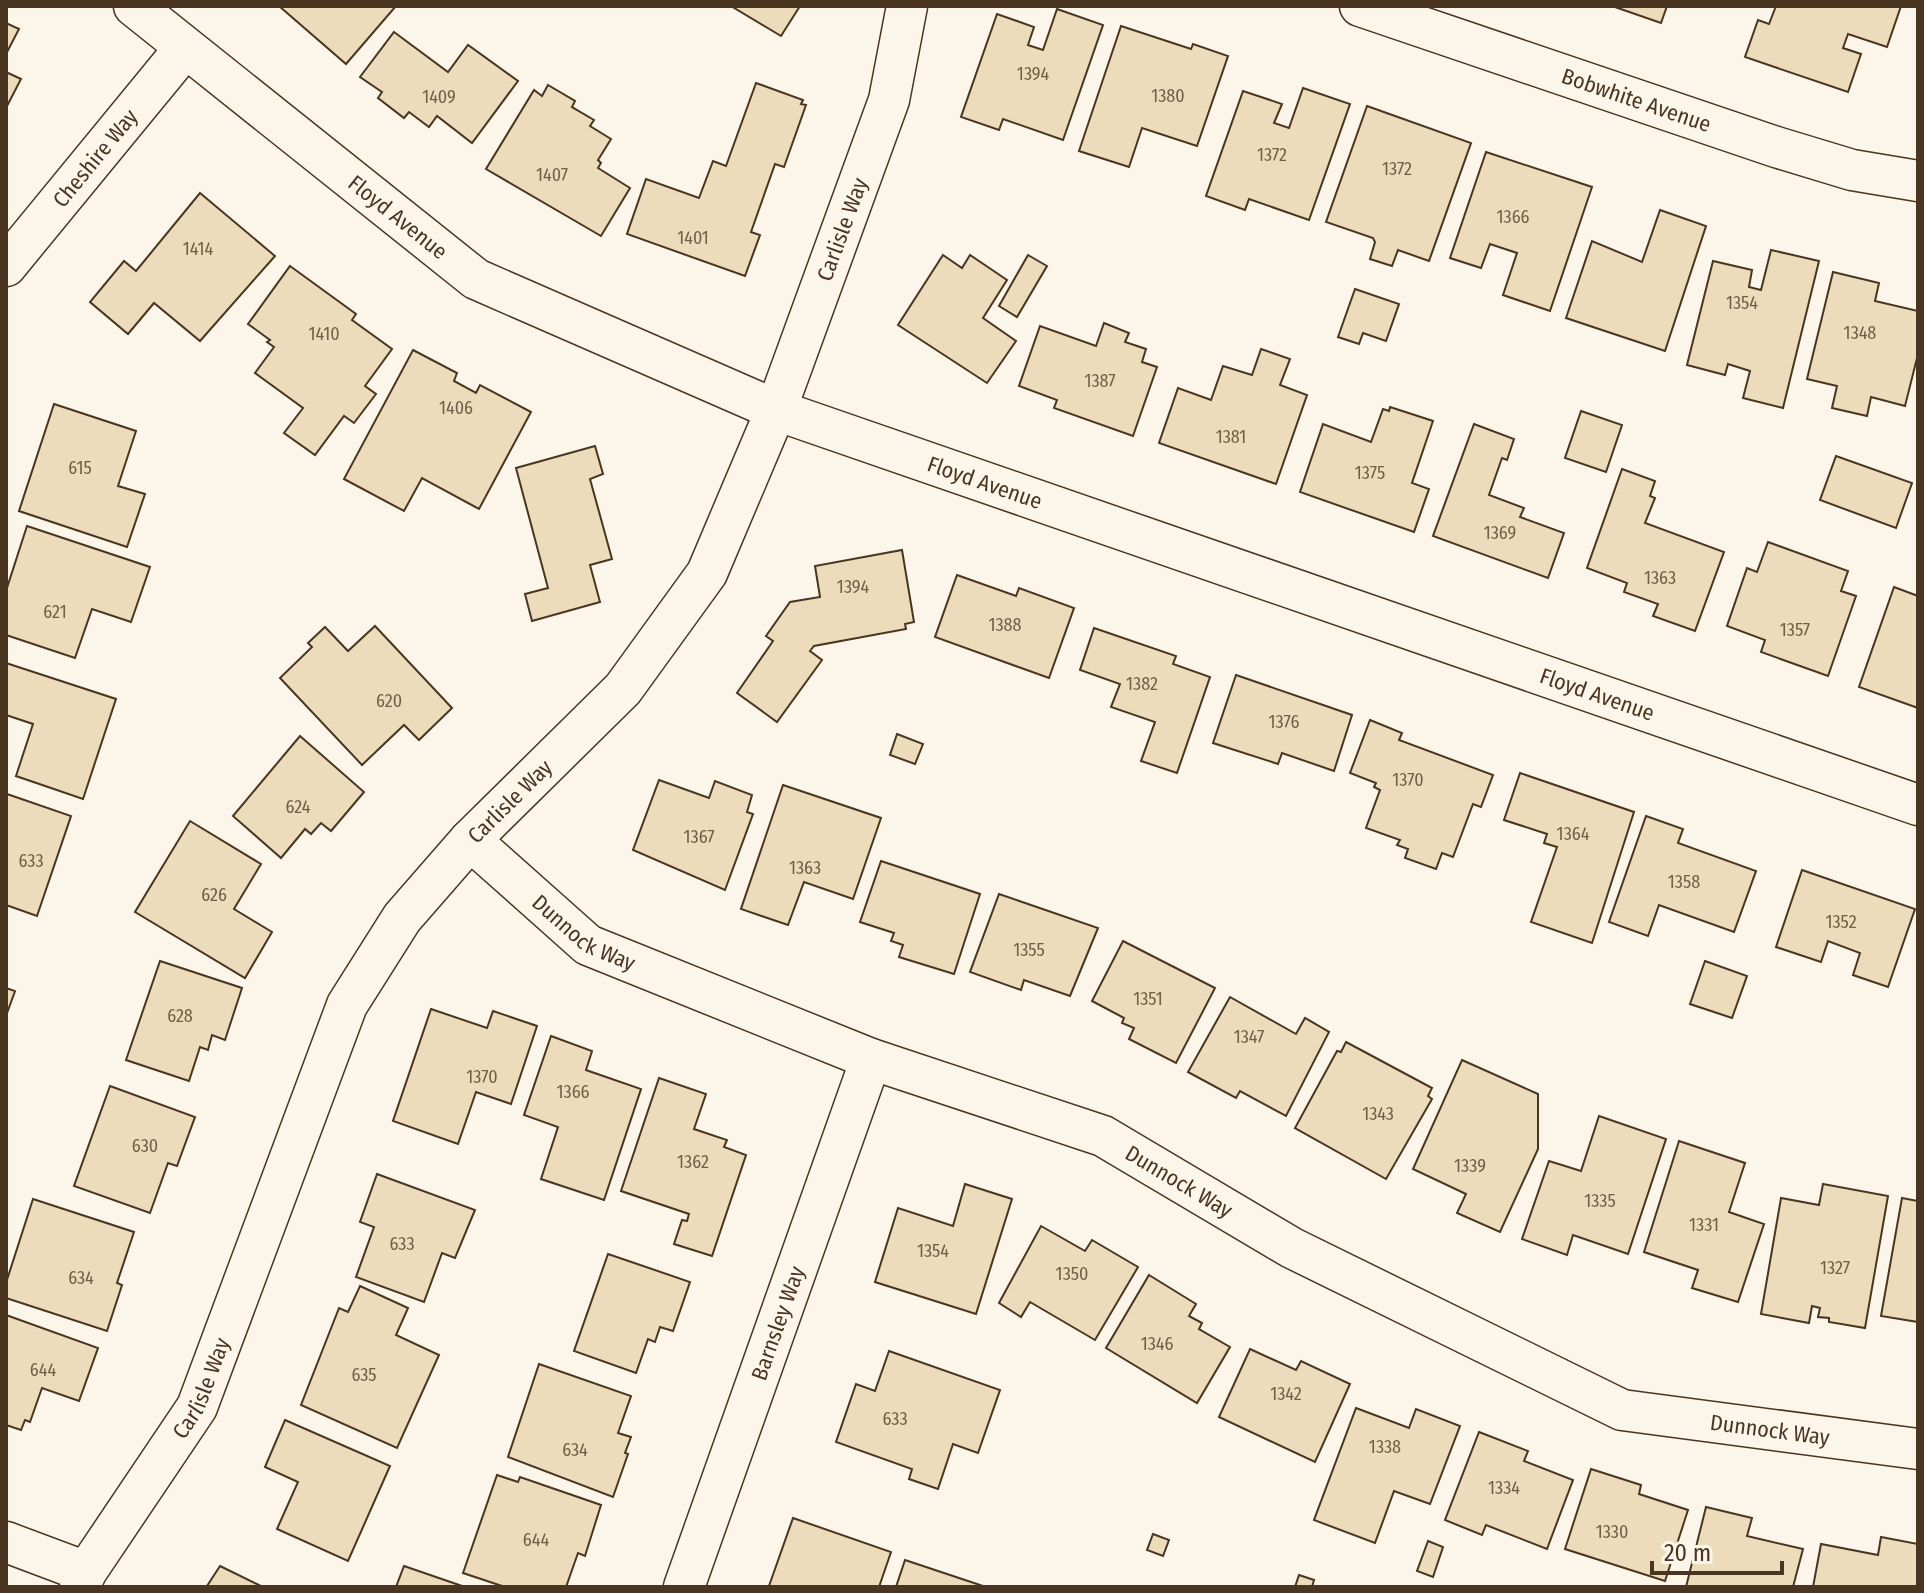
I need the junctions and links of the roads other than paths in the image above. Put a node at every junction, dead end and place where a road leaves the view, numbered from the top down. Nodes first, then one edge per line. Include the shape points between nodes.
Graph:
1 (134, 6) edge
2 (907, 6) edge
3 (1360, 6) edge
4 (1443, 19) edge
5 (185, 48) junction
6 (1918, 181) edge
7 (6, 266) edge
8 (776, 410) junction
9 (1918, 805) edge
10 (470, 840) junction
11 (871, 1059) junction
12 (1918, 1449) edge
13 (6, 1542) edge
14 (83, 1579) edge
15 (684, 1587) edge

1 - 5 street, Floyd Avenue
2 - 8 street, Carlisle Way via 889,100
3 - 4 street, Bobwhite Avenue
4 - 6 street, Bobwhite Avenue via 1776,147 1852,170
5 - 7 street, Cheshire Way
5 - 8 street, Floyd Avenue via 476,279
8 - 9 street, Floyd Avenue
8 - 10 street, Carlisle Way via 707,573 623,689
10 - 11 street, Dunnock Way via 588,945
10 - 14 street, Carlisle Way via 402,918 347,1005 197,1407
11 - 12 street, Dunnock Way via 1103,1136 1292,1248 1622,1410
11 - 15 street, Barnsley Way
13 - 14 street

